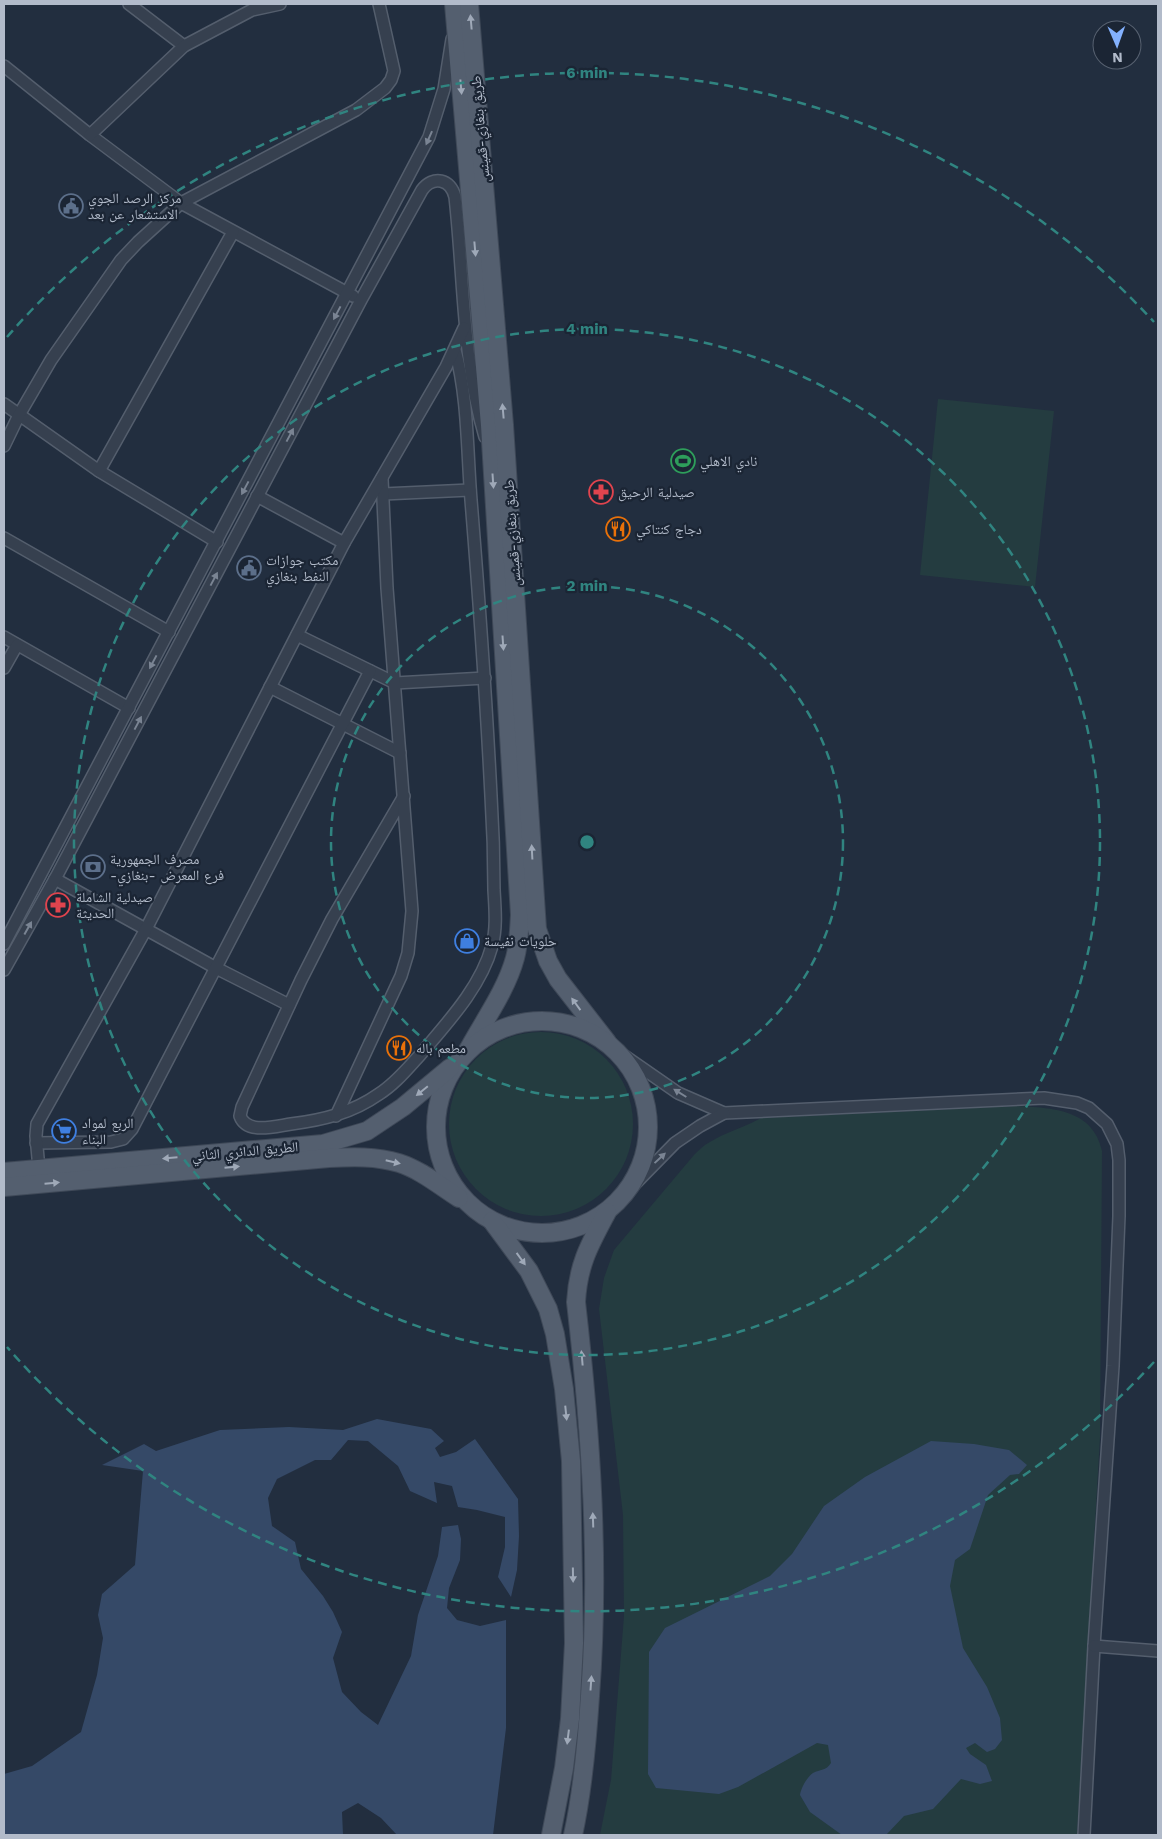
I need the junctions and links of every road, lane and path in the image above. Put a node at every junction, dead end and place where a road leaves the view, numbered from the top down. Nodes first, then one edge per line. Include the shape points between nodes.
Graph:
1 (129, 4) edge
2 (280, 4) edge
3 (379, 4) edge
4 (454, 4) edge
5 (469, 4) edge
6 (251, 7) edge
7 (456, 23) junction
8 (184, 46) junction
9 (4, 66) edge
10 (90, 135) junction
11 (181, 203) junction
12 (233, 232) junction
13 (348, 293) junction
14 (361, 300) junction
15 (464, 326) junction
16 (455, 350) junction
17 (4, 404) edge
18 (18, 415) junction
19 (4, 446) edge
20 (492, 455) junction
21 (99, 471) junction
22 (382, 476) junction
23 (470, 490) junction
24 (383, 494) junction
25 (257, 496) junction
26 (4, 538) edge
27 (217, 542) junction
28 (344, 543) junction
29 (168, 632) junction
30 (298, 635) junction
31 (4, 638) edge
32 (17, 645) junction
33 (4, 668) edge
34 (370, 671) junction
35 (485, 678) junction
36 (395, 683) junction
37 (270, 688) junction
38 (129, 708) junction
39 (344, 724) junction
40 (113, 737) junction
41 (126, 745) junction
42 (400, 753) junction
43 (99, 762) junction
44 (112, 772) junction
45 (404, 796) junction
46 (55, 879) junction
47 (146, 929) junction
48 (4, 944) edge
49 (216, 968) junction
50 (4, 970) edge
51 (290, 1005) junction
52 (611, 1046) junction
53 (463, 1056) junction
54 (724, 1113) junction
55 (336, 1116) junction
56 (36, 1143) junction
57 (39, 1169) junction
58 (9, 1170) edge
59 (4, 1187) edge
60 (626, 1192) junction
61 (471, 1206) junction
62 (608, 1210) junction
63 (491, 1220) junction
64 (1094, 1646) junction
65 (1158, 1651) edge
66 (551, 1835) edge
67 (573, 1835) edge
68 (1084, 1835) edge

1 - 8 street
2 - 6 street
3 - 11 street via 394,71 385,88 340,119
4 - 7 main road
52 -> 5 main road, طريق بنغازي-قمينس via 558,979 548,961 538,929 504,425
6 - 8 street
7 -> 13 street via 442,97 430,137
7 -> 20 main road
8 - 10 street
9 - 10 street
10 - 11 street
11 - 12 street
11 - 18 street via 121,260 51,360
12 - 13 street
12 - 21 street
13 - 14 street
13 -> 27 street
14 - 15 street via 422,190 434,181 444,182 452,187 455,197
25 -> 14 street
15 - 16 street
15 - 20 street via 477,406
16 - 22 street
16 - 23 street via 468,446
17 - 18 street
18 - 19 street
18 - 21 street
20 -> 53 main road via 519,922 515,958 507,980
21 - 27 street
22 - 24 street
22 - 28 street
23 - 24 street
23 - 35 street
24 - 36 street
25 - 28 street
41 -> 25 street
26 - 29 street
27 - 29 street
28 - 30 street
29 -> 38 street
30 - 34 street
30 - 37 street
31 - 32 street
32 - 33 street
32 - 38 street
34 - 36 street
34 - 39 street
35 - 36 street
35 - 55 street via 494,846 493,944 485,967 467,996 403,1073 380,1094
36 - 42 street
37 - 39 street
37 - 47 street
38 - 40 street
39 - 42 street
39 - 49 street
40 - 41 street
40 - 43 street
41 - 44 street
42 - 45 street
43 - 44 street
43 - 48 street
44 - 46 street
45 - 51 street via 332,919
45 - 55 street via 412,911 408,953 388,1006
46 - 47 street
50 -> 46 street
47 - 49 street
47 - 56 street via 37,1124
49 - 51 street
49 - 56 street via 128,1134 111,1142
51 - 55 street via 240,1116 246,1125 256,1128
52 - 53 main road, الطريق الدائري الثاني via 576,1027 560,1022 535,1021 510,1026 487,1036
54 -> 52 street via 678,1093
52 - 60 main road, طريق بنغازي-قمينس via 630,1067 641,1087 647,1115 645,1153 638,1174
53 -> 57 main road, الطريق الدائري الثاني via 403,1107 367,1131 348,1138 323,1144
53 - 61 main road via 447,1079 435,1124 444,1169 455,1189
60 -> 54 street via 675,1143
54 - 64 street via 1044,1098 1077,1103 1089,1108 1107,1124 1117,1144 1119,1216 1113,1366
56 - 57 street
57 - 58 main road, الطريق الدائري الثاني
59 -> 61 main road, الطريق الدائري الثاني via 358,1157 399,1163
60 - 62 main road, طريق بنغازي-قمينس
61 - 63 main road
62 - 63 main road via 587,1223 563,1231 539,1233 514,1229
67 -> 62 main road via 584,1765 594,1646 590,1458 576,1302 578,1280 590,1245
63 -> 66 main road via 530,1271 548,1308 564,1389 571,1461 574,1642 570,1719
64 - 65 street
64 - 68 street

